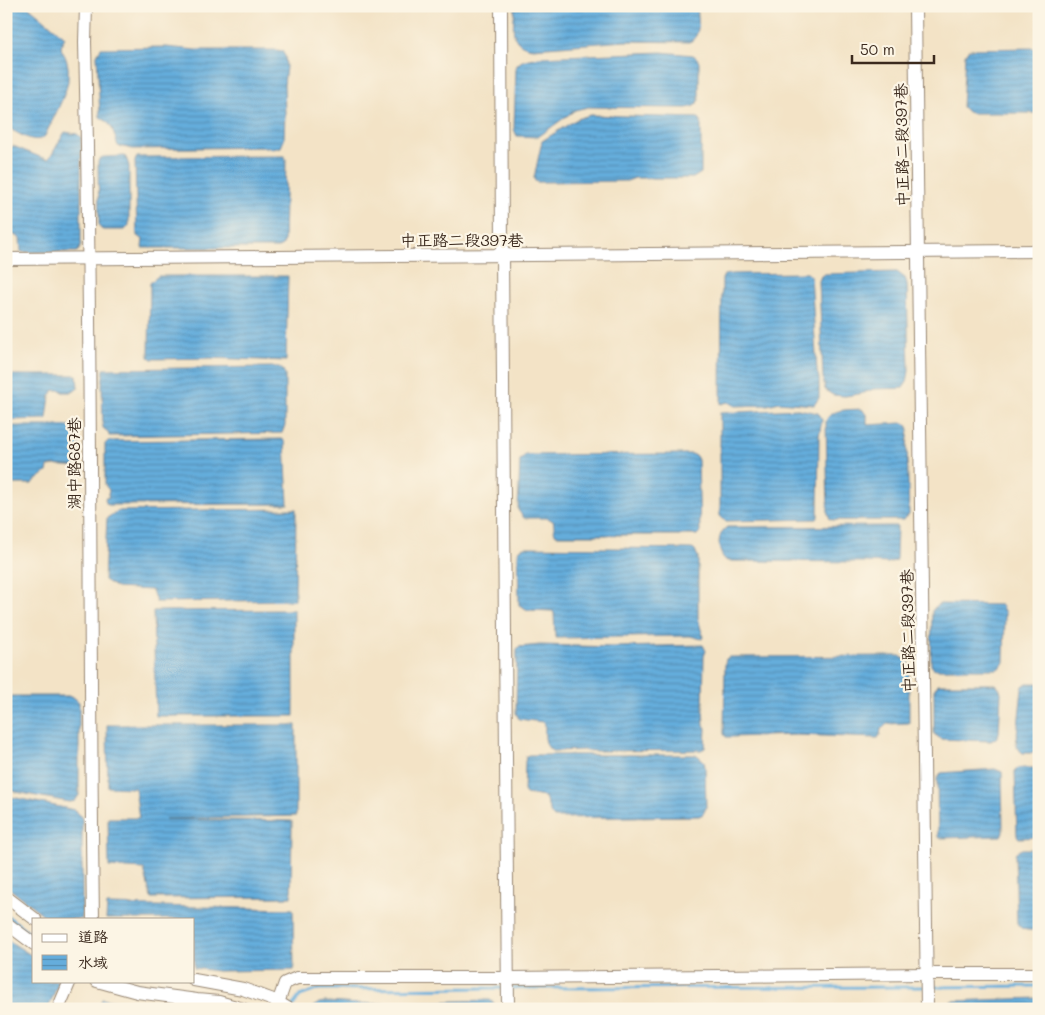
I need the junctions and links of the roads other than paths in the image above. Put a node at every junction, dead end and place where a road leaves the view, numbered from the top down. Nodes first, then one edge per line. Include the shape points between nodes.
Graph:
1 (86, 6) edge
2 (501, 6) edge
3 (915, 6) edge
4 (1039, 251) edge
5 (918, 253) junction
6 (502, 255) junction
7 (89, 258) junction
8 (6, 259) edge
9 (6, 897) edge
10 (34, 918) edge
11 (93, 918) edge
12 (6, 923) edge
13 (32, 942) edge
14 (927, 974) junction
15 (1039, 974) edge
16 (508, 978) junction
17 (195, 980) edge
18 (70, 982) edge
19 (101, 982) edge
20 (278, 1003) junction
21 (58, 1009) edge
22 (243, 1009) edge
23 (290, 1009) edge
24 (508, 1009) edge
25 (927, 1009) edge

1 - 7 street, 湖中路687巷
2 - 6 street
3 - 5 street, 中正路二段397巷
4 - 5 street, 中正路二段397巷
5 - 6 street, 中正路二段397巷
5 - 14 street, 中正路二段397巷
6 - 7 street, 中正路二段397巷
6 - 16 street
7 - 8 street, 中正路二段397巷
7 - 11 street, 湖中路687巷
9 - 10 street
12 - 13 street
14 - 15 street
14 - 16 street
14 - 25 street, 中正路二段397巷
16 - 20 street via 297,978 285,983
16 - 24 street
17 - 20 street via 243,989
18 - 21 street
19 - 22 street via 137,992 219,1002
20 - 23 street

